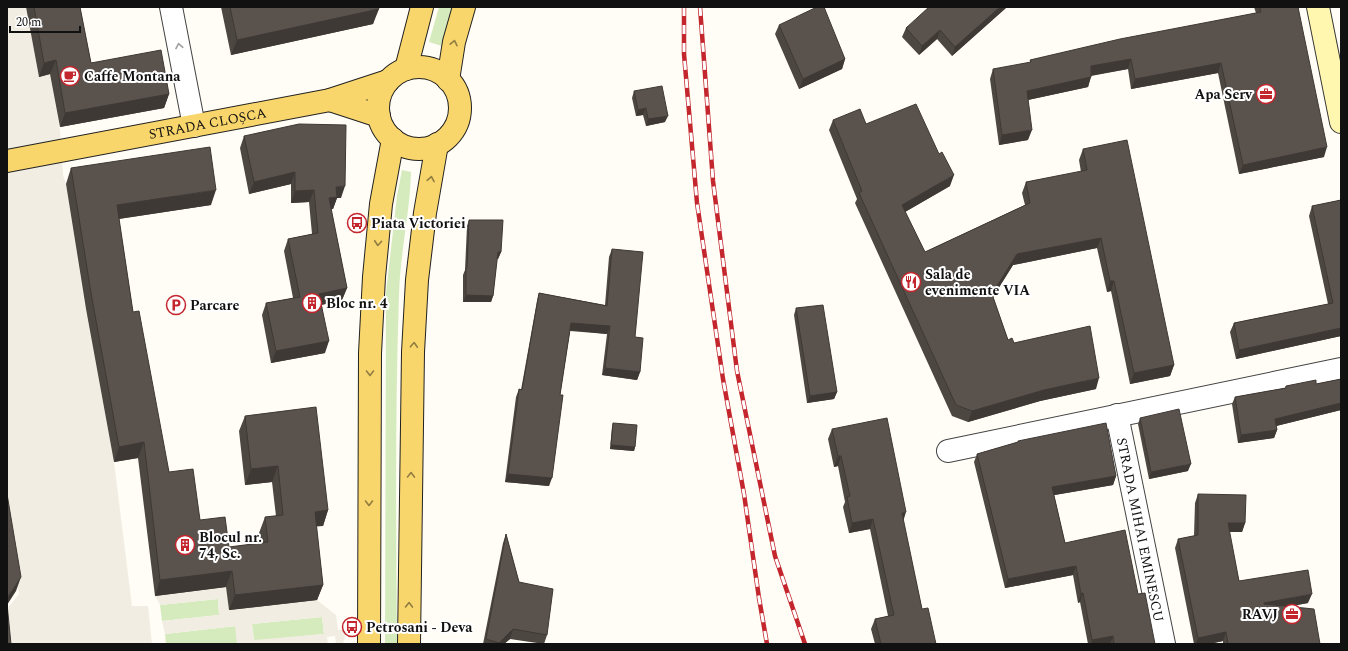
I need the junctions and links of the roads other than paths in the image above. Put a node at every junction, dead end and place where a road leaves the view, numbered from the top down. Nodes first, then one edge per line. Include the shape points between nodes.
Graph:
1 (171, 7) edge
2 (422, 7) edge
3 (464, 7) edge
4 (1318, 7) edge
5 (397, 75) junction
6 (448, 80) junction
7 (330, 100) junction
8 (379, 116) junction
9 (1341, 122) edge
10 (194, 126) junction
11 (392, 139) junction
12 (437, 144) junction
13 (16, 160) edge
14 (1341, 369) edge
15 (1117, 415) junction
16 (948, 451) dead end
17 (369, 644) edge
18 (409, 644) edge
19 (1164, 644) edge

10 -> 1 street
2 - 5 main road
6 -> 3 main road via 454,42
4 - 9 main road
5 - 6 main road via 419,67 438,72
5 - 7 main road, STRADA CLOȘCA
5 - 8 main road via 380,94
6 - 12 main road via 458,97 460,108 451,133
7 - 8 main road
7 - 10 main road, STRADA CLOȘCA
8 - 11 main road via 386,133
10 - 13 main road, STRADA CLOȘCA
11 - 12 main road via 404,146 417,148
11 -> 17 main road via 381,204 370,353
18 -> 12 main road via 413,352 417,280
14 - 15 street
15 - 16 street
15 - 19 street, STRADA MIHAI EMINESCU

